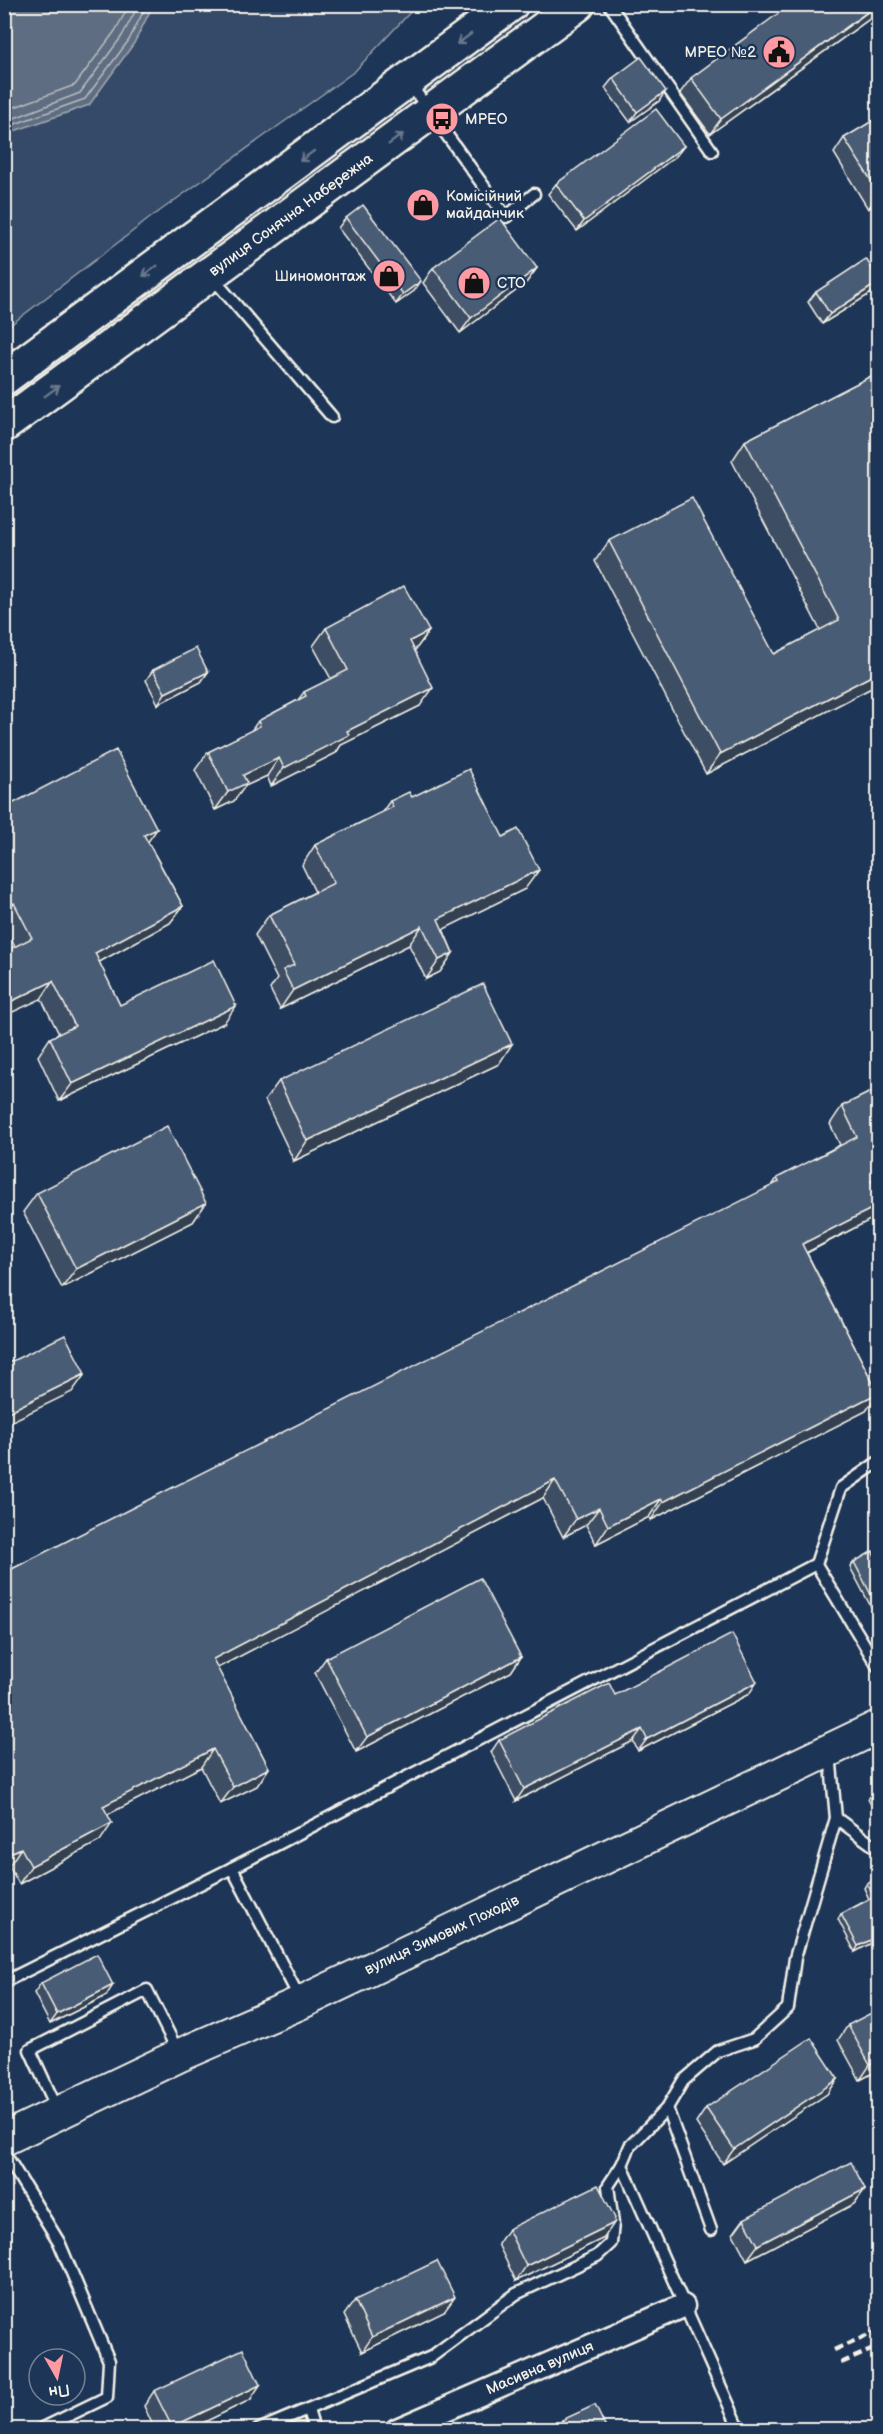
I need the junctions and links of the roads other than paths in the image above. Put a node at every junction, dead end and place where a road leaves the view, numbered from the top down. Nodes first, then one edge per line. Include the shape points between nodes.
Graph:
1 (511, 4) edge
2 (578, 4) edge
3 (609, 4) edge
4 (408, 81) junction
5 (432, 113) junction
6 (712, 151) dead end
7 (534, 194) dead end
8 (209, 275) junction
9 (4, 378) edge
10 (332, 417) dead end
11 (4, 425) edge
12 (879, 1462) edge
13 (816, 1564) junction
14 (879, 1667) edge
15 (879, 1728) edge
16 (830, 1752) junction
17 (836, 1818) junction
18 (878, 1850) edge
19 (232, 1868) junction
20 (4, 1982) edge
21 (302, 2002) junction
22 (180, 2055) junction
23 (668, 2108) junction
24 (59, 2114) junction
25 (4, 2139) edge
26 (4, 2152) edge
27 (622, 2165) junction
28 (711, 2230) dead end
29 (683, 2306) junction
30 (308, 2410) junction
31 (39, 2430) edge
32 (258, 2430) edge
33 (314, 2430) edge
34 (397, 2430) edge
35 (740, 2430) edge

1 -> 4 main road
2 - 5 main road, вулиця Сонячна Набережна
3 - 6 lane
4 - 5 lane
4 -> 9 main road
5 - 7 lane via 506,217
8 -> 5 main road, вулиця Сонячна Набережна
8 - 10 lane
11 -> 8 main road, вулиця Сонячна Набережна
12 - 13 lane via 841,1488
13 - 14 lane
13 - 19 lane
15 - 16 main road, вулиця Зимових Походів
16 - 17 lane
16 - 21 main road, вулиця Зимових Походів
17 - 18 lane
17 - 23 lane via 795,1958 788,2008 754,2039 718,2051 683,2081
19 - 20 lane
19 - 21 lane
21 - 22 main road, вулиця Зимових Походів
22 - 24 main road, вулиця Зимових Походів
22 - 24 lane via 147,1990 30,2050
23 - 27 lane via 630,2146
23 - 28 lane
24 - 25 main road, вулиця Зимових Походів
26 - 31 lane via 59,2242 109,2361 107,2397
27 - 29 lane
27 - 30 lane via 608,2186 613,2223 611,2243 597,2256 516,2294 431,2357
29 - 34 street, Масивна вулиця
29 - 35 lane
30 - 32 lane
30 - 33 lane

